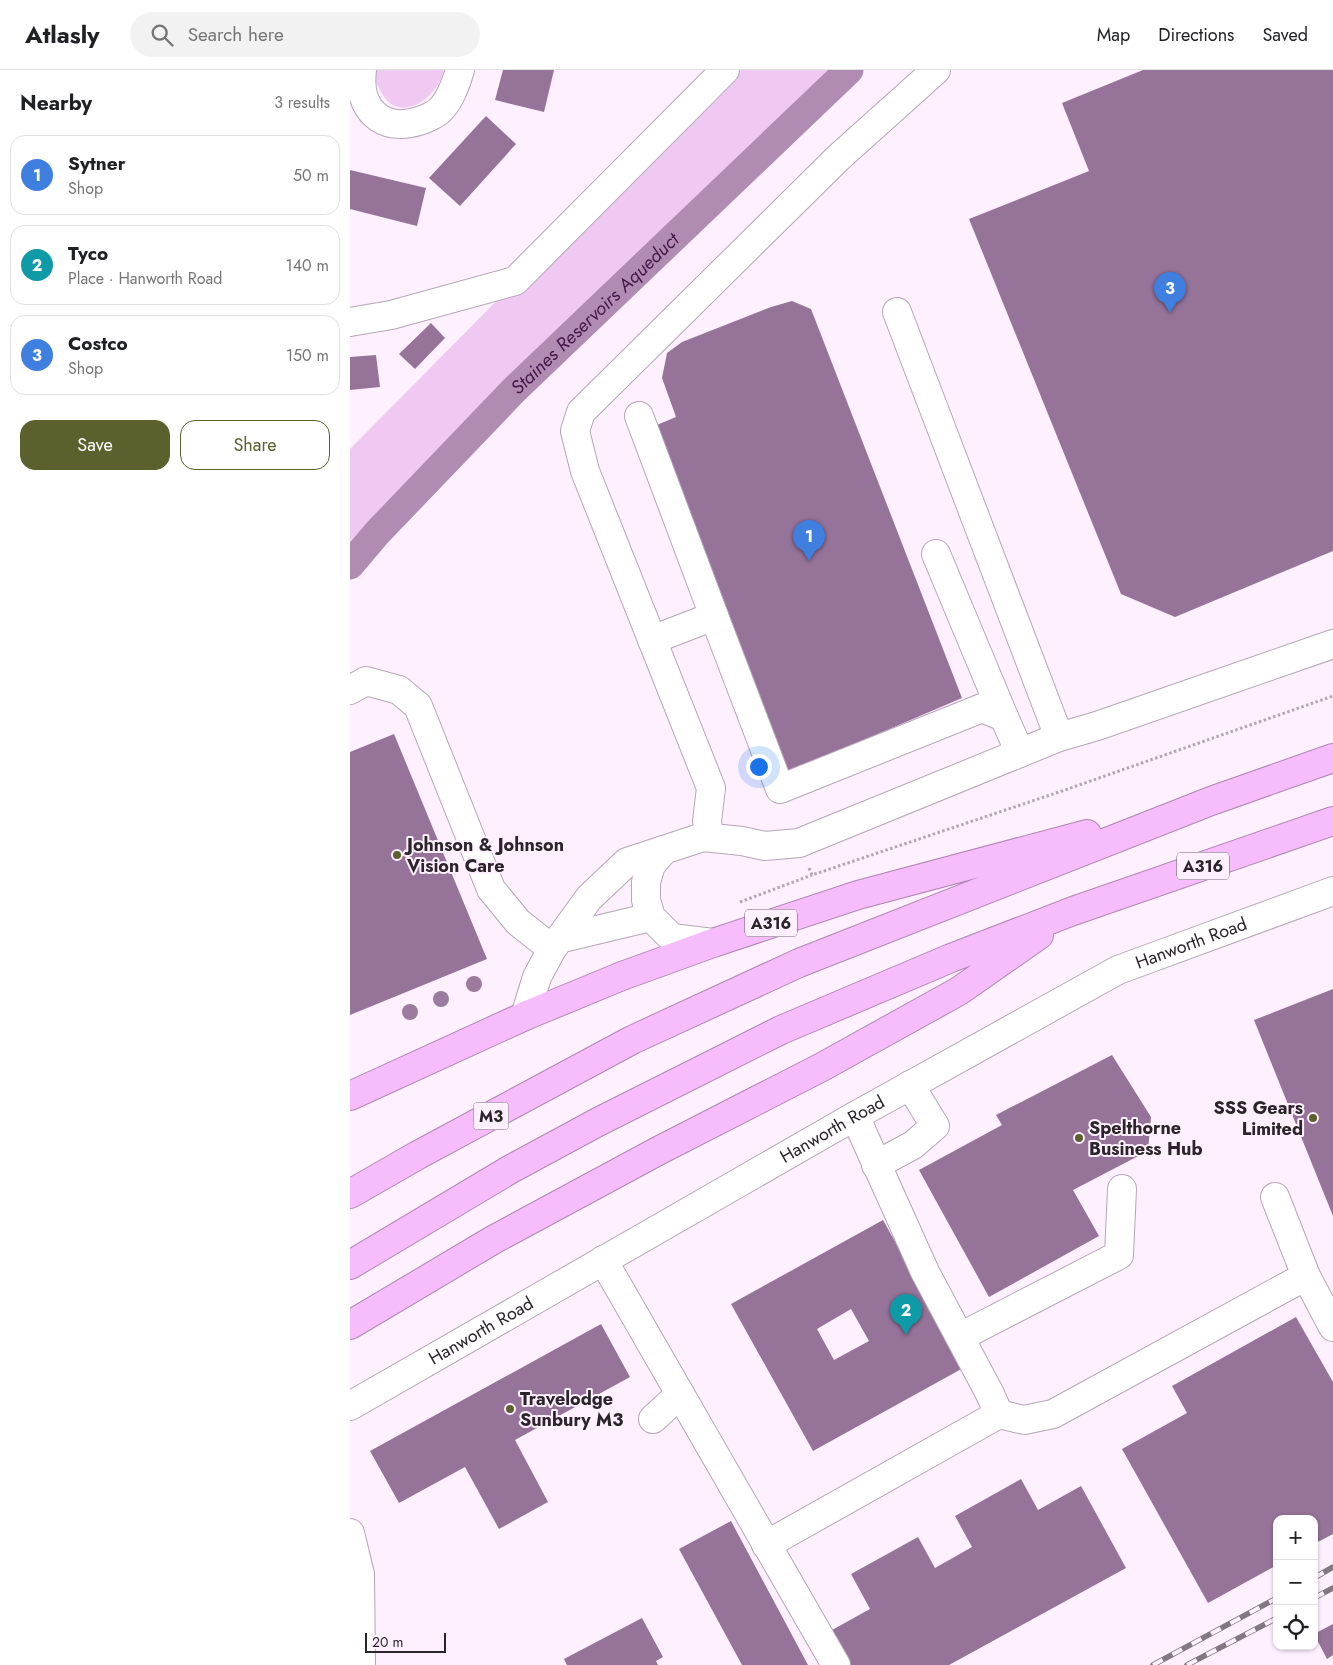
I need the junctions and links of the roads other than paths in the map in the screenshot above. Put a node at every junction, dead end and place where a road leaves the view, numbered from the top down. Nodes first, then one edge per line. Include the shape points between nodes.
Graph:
1 (362, 70) edge
2 (460, 70) edge
3 (725, 70) edge
4 (936, 70) edge
5 (897, 312) dead end
6 (358, 321) edge
7 (639, 416) dead end
8 (936, 554) dead end
9 (714, 616) junction
10 (652, 640) junction
11 (1333, 644) edge
12 (350, 690) edge
13 (1004, 717) junction
14 (1059, 737) junction
15 (1020, 753) junction
16 (1333, 758) edge
17 (1211, 801) junction
18 (1333, 821) edge
19 (709, 837) junction
20 (664, 850) junction
21 (1333, 890) edge
22 (1073, 911) junction
23 (651, 917) junction
24 (713, 943) junction
25 (556, 944) junction
26 (525, 1016) junction
27 (632, 1040) joint
28 (910, 1086) junction
29 (350, 1096) edge
30 (855, 1116) junction
31 (876, 1165) junction
32 (1122, 1189) dead end
33 (350, 1194) edge
34 (1275, 1197) dead end
35 (603, 1260) junction
36 (350, 1265) edge
37 (1306, 1276) junction
38 (350, 1324) edge
39 (1333, 1327) edge
40 (960, 1337) junction
41 (680, 1394) junction
42 (350, 1406) edge
43 (999, 1414) junction
44 (654, 1419) dead end
45 (350, 1533) edge
46 (766, 1545) junction
47 (353, 1560) edge
48 (361, 1665) edge
49 (836, 1665) edge

1 - 2 street via 363,98 373,114 404,126 425,119 442,108 453,91
3 - 6 street via 515,281
4 - 10 street via 838,158 581,412 575,431 585,472
5 - 14 street
7 - 9 street
8 - 13 street
9 - 10 street
9 - 13 street via 780,789 982,708
10 - 19 street via 711,788 707,821
11 - 14 street
12 - 25 street via 366,682 399,690 418,706 491,889 518,922
13 - 15 street
14 - 15 street
15 - 19 street via 800,843 765,846
16 - 17 highway, A316
17 - 24 highway, A316 via 858,895
17 - 27 highway, A316 via 799,963
18 - 22 highway, A316
19 - 20 street via 696,838
20 - 23 street via 651,865 646,882 646,900
20 - 25 street via 627,862 589,898
21 - 28 street, Hanworth Road via 1118,970
22 - 36 highway, A316 via 951,958 781,1030 511,1169
22 - 38 highway, A316 via 959,991 493,1240
23 - 24 street via 672,938
23 - 25 street
24 - 26 highway, A316
25 - 26 street via 537,977
26 - 29 highway, A316
27 - 33 highway, M3
28 - 30 street, Hanworth Road
28 - 31 street via 935,1126 913,1144
30 - 31 street
30 - 35 street, Hanworth Road
31 - 40 street via 924,1272
32 - 40 street via 1119,1255
34 - 37 street
35 - 41 street
35 - 42 street, Hanworth Road
37 - 39 street
37 - 43 street via 1053,1414 1024,1420
40 - 43 street
41 - 44 street
41 - 46 street
43 - 46 street
45 - 47 street
46 - 49 street
47 - 48 street via 361,1605

